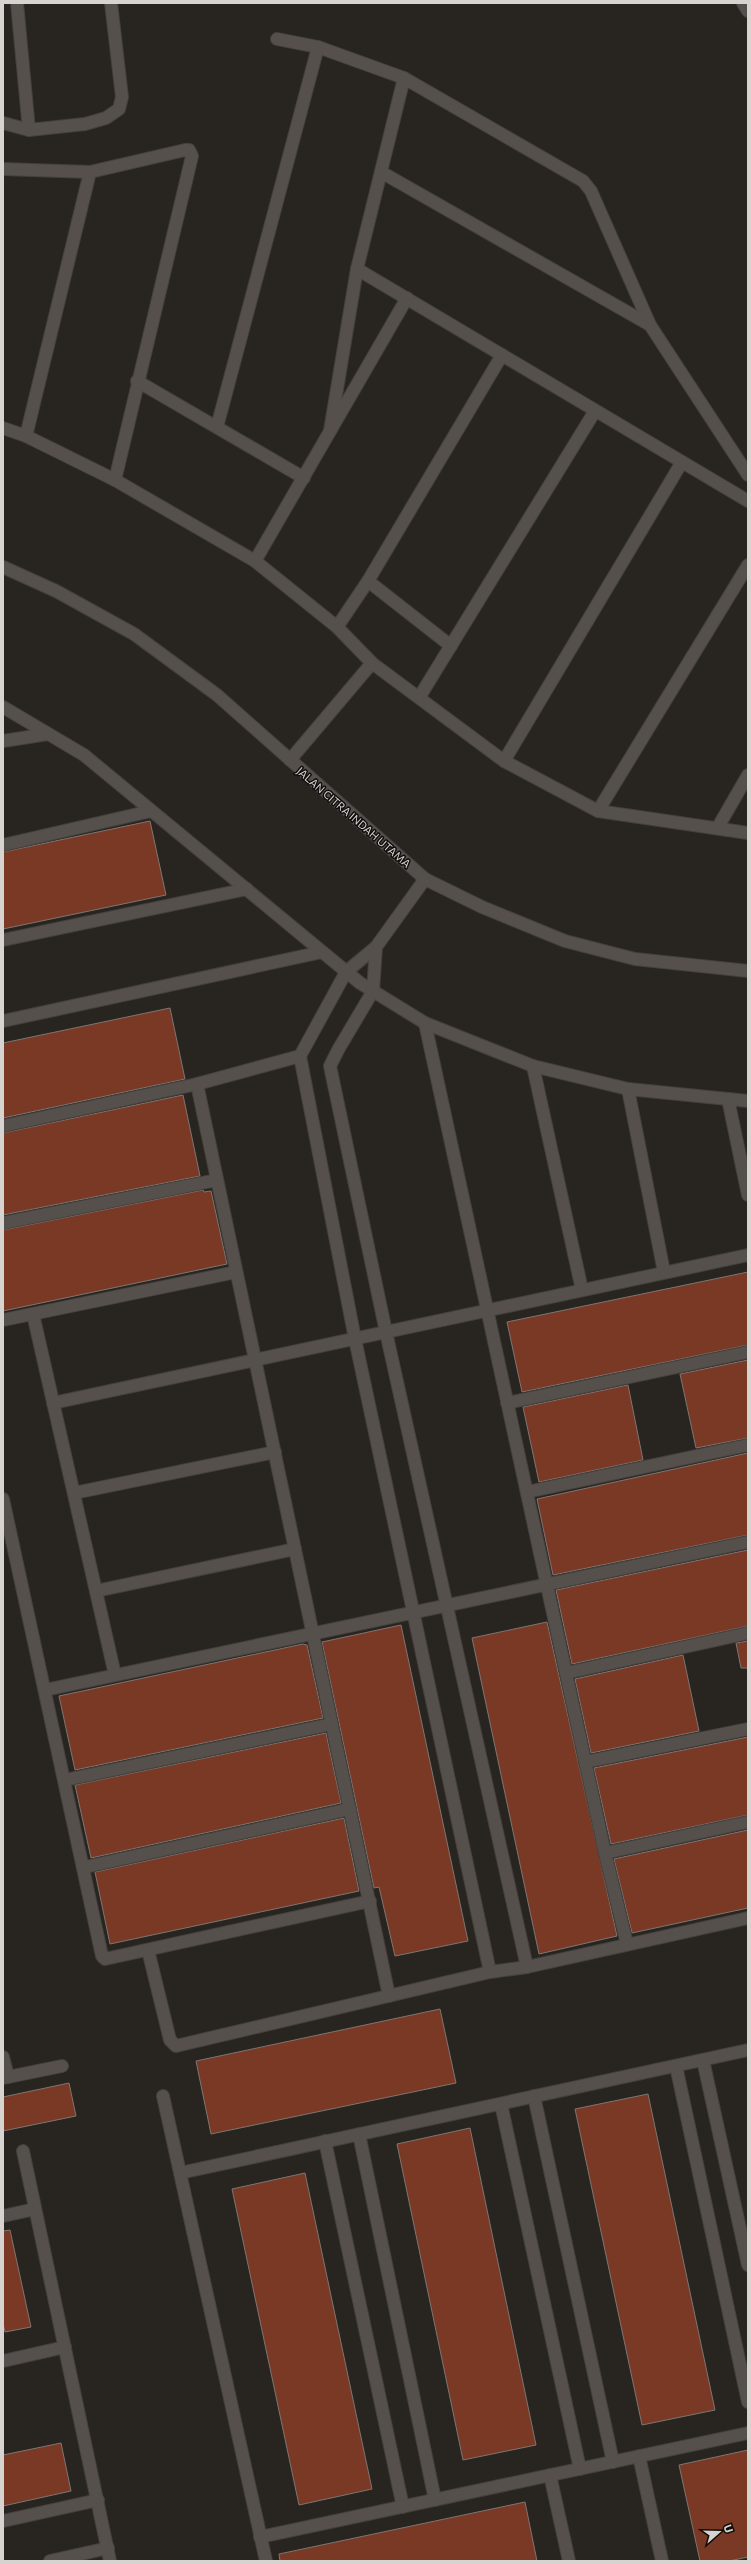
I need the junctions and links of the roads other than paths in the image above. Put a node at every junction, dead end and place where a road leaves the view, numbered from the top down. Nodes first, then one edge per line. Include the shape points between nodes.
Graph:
1 (17, 3) edge
2 (111, 3) edge
3 (743, 3) edge
4 (748, 11) edge
5 (277, 39) dead end
6 (318, 47) junction
7 (404, 78) junction
8 (3, 123) edge
9 (29, 130) junction
10 (3, 169) edge
11 (90, 172) junction
12 (381, 172) junction
13 (356, 269) junction
14 (407, 298) junction
15 (650, 325) junction
16 (502, 355) junction
17 (137, 381) junction
18 (595, 411) junction
19 (217, 427) junction
20 (3, 428) edge
21 (330, 431) junction
22 (26, 436) junction
23 (682, 462) junction
24 (748, 475) edge
25 (304, 478) junction
26 (115, 480) junction
27 (748, 501) edge
28 (255, 561) junction
29 (748, 565) edge
30 (3, 567) edge
31 (368, 581) junction
32 (338, 627) junction
33 (451, 646) junction
34 (372, 663) junction
35 (420, 696) junction
36 (3, 707) edge
37 (48, 734) junction
38 (3, 741) edge
39 (290, 760) junction
40 (504, 761) junction
41 (748, 775) edge
42 (151, 811) junction
43 (598, 811) junction
44 (718, 827) junction
45 (748, 833) edge
46 (3, 845) edge
47 (425, 879) junction
48 (247, 889) junction
49 (3, 940) edge
50 (376, 947) junction
51 (322, 952) junction
52 (748, 971) edge
53 (346, 972) junction
54 (374, 991) junction
55 (3, 1021) edge
56 (425, 1023) junction
57 (300, 1056) junction
58 (533, 1066) junction
59 (197, 1084) junction
60 (628, 1089) junction
61 (728, 1099) junction
62 (748, 1101) edge
63 (3, 1126) edge
64 (217, 1180) junction
65 (748, 1195) edge
66 (3, 1223) edge
67 (748, 1255) edge
68 (236, 1272) junction
69 (664, 1272) junction
70 (582, 1290) junction
71 (487, 1310) junction
72 (33, 1314) junction
73 (3, 1320) edge
74 (386, 1332) junction
75 (355, 1339) junction
76 (748, 1352) edge
77 (255, 1360) junction
78 (53, 1403) junction
79 (507, 1403) junction
80 (748, 1445) edge
81 (275, 1452) junction
82 (526, 1492) junction
83 (74, 1493) junction
84 (3, 1499) edge
85 (748, 1542) edge
86 (295, 1549) junction
87 (546, 1584) junction
88 (96, 1591) junction
89 (446, 1605) junction
90 (413, 1612) junction
91 (313, 1633) junction
92 (748, 1633) edge
93 (566, 1673) junction
94 (115, 1675) junction
95 (45, 1690) junction
96 (332, 1724) junction
97 (748, 1729) edge
98 (585, 1762) junction
99 (66, 1780) junction
100 (350, 1809) junction
101 (748, 1822) edge
102 (605, 1853) junction
103 (85, 1867) junction
104 (370, 1901) junction
105 (748, 1918) edge
106 (627, 1944) junction
107 (148, 1950) junction
108 (527, 1967) junction
109 (490, 1972) junction
110 (389, 1996) junction
111 (748, 2050) edge
112 (3, 2057) edge
113 (703, 2060) junction
114 (62, 2066) dead end
115 (676, 2066) junction
116 (5, 2078) edge
117 (163, 2096) dead end
118 (534, 2096) junction
119 (500, 2104) junction
120 (359, 2134) junction
121 (325, 2141) junction
122 (22, 2151) dead end
123 (180, 2173) junction
124 (35, 2209) junction
125 (3, 2216) edge
126 (748, 2266) edge
127 (65, 2347) junction
128 (3, 2361) edge
129 (748, 2402) edge
130 (748, 2433) edge
131 (639, 2456) junction
132 (613, 2462) junction
133 (580, 2468) junction
134 (550, 2475) junction
135 (98, 2500) junction
136 (435, 2500) junction
137 (403, 2507) junction
138 (3, 2521) edge
139 (260, 2537) junction
140 (108, 2548) junction
141 (50, 2561) edge
142 (110, 2561) edge
143 (266, 2561) edge
144 (569, 2561) edge
145 (662, 2561) edge

1 - 9 street
2 - 9 street via 122,97 119,109 106,118 85,124
3 - 4 street
5 - 6 street
6 - 7 street
6 - 19 street
7 - 12 street
7 - 15 street via 586,183
8 - 9 street
10 - 11 street
11 - 17 street via 185,150 189,150 192,156
11 - 22 street
12 - 13 street
12 - 15 street
13 - 14 street
13 - 21 street
14 - 16 street
14 - 21 street
15 - 24 street
16 - 18 street
16 - 31 street
17 - 19 street
17 - 26 street
18 - 23 street
18 - 33 street
19 - 25 street
20 - 22 street
21 - 25 street
22 - 26 street
23 - 27 street
23 - 40 street
25 - 28 street
26 - 28 street
28 - 32 street
29 - 43 street
30 - 39 street, JALAN CITRA INDAH UTAMA via 56,591 134,634 216,695
31 - 32 street
31 - 33 street
32 - 34 street
33 - 35 street
34 - 35 street
34 - 39 street
35 - 40 street
36 - 37 street
37 - 38 street
37 - 42 street via 84,755
39 - 47 street, JALAN CITRA INDAH UTAMA
40 - 43 street
41 - 44 street
42 - 46 street
42 - 48 street
43 - 44 street
44 - 45 street
47 - 50 street
47 - 52 street, JALAN CITRA INDAH UTAMA via 482,907 565,941 635,959
48 - 49 street
48 - 51 street
50 - 53 street
50 - 54 street
51 - 53 street
51 - 55 street
53 - 54 street
53 - 57 street
54 - 56 street
54 - 74 street via 330,1066
56 - 58 street
56 - 71 street
57 - 59 street
57 - 75 street
58 - 60 street
58 - 70 street
59 - 63 street
59 - 64 street
60 - 61 street
60 - 69 street
61 - 62 street
61 - 65 street
64 - 66 street
64 - 68 street
67 - 69 street
68 - 72 street
68 - 77 street
69 - 70 street
70 - 71 street
71 - 74 street
71 - 79 street
72 - 73 street
72 - 78 street
74 - 75 street
74 - 89 street
75 - 77 street
75 - 90 street
76 - 79 street
77 - 78 street
77 - 81 street
78 - 83 street
79 - 82 street
80 - 82 street
81 - 83 street
81 - 86 street
82 - 87 street
83 - 88 street
84 - 95 street
85 - 87 street
86 - 88 street
86 - 91 street
87 - 89 street
87 - 93 street
88 - 94 street
89 - 90 street
89 - 108 street
90 - 91 street
90 - 109 street
91 - 94 street
91 - 96 street
92 - 93 street
93 - 98 street
94 - 95 street
95 - 99 street
96 - 99 street
96 - 100 street
97 - 98 street
98 - 102 street
99 - 103 street
100 - 103 street
100 - 104 street
101 - 102 street
102 - 106 street
103 - 107 street via 102,1956 105,1959
104 - 107 street
104 - 110 street
105 - 106 street
106 - 108 street
107 - 110 street via 170,2040 176,2046
108 - 109 street
109 - 110 street
111 - 113 street
112 - 116 street
113 - 115 street
113 - 126 street
114 - 116 street
115 - 118 street
115 - 129 street
117 - 123 street
118 - 119 street
118 - 132 street
119 - 120 street
119 - 133 street
120 - 121 street
120 - 136 street
121 - 123 street
121 - 137 street
122 - 124 street
123 - 139 street
124 - 125 street
124 - 127 street
127 - 128 street
127 - 135 street
130 - 131 street
131 - 132 street
131 - 145 street
132 - 133 street
133 - 134 street
134 - 136 street
134 - 144 street
135 - 138 street
135 - 140 street
136 - 137 street
137 - 139 street
139 - 143 street
140 - 141 street
140 - 142 street

